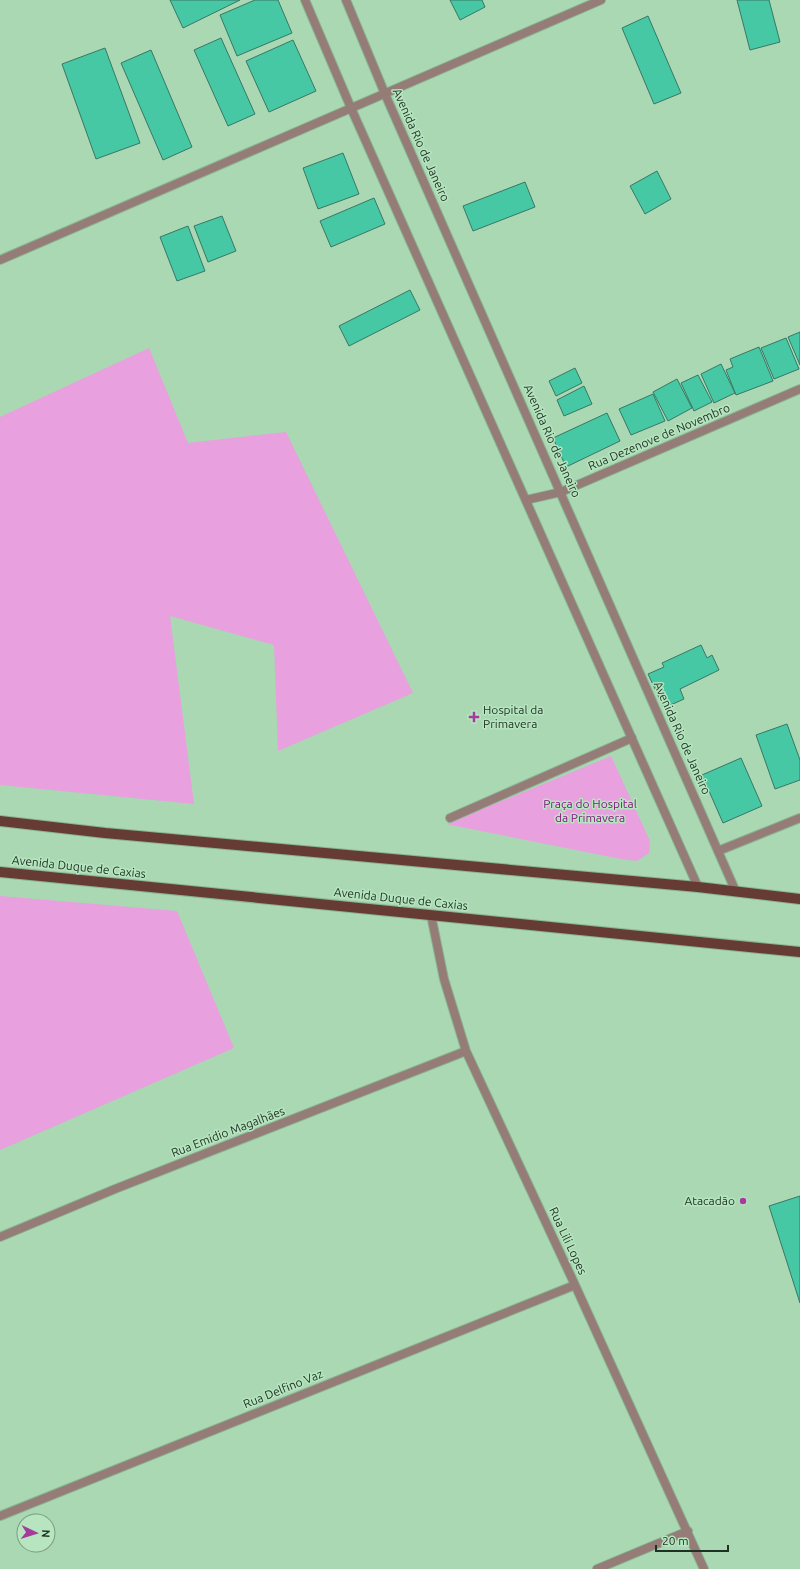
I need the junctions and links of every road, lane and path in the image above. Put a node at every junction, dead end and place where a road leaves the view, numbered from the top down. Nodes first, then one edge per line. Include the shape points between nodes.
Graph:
1 (305, 0) edge
2 (346, 0) edge
3 (601, 0) edge
4 (385, 94) junction
5 (351, 108) junction
6 (0, 260) edge
7 (800, 388) edge
8 (561, 492) junction
9 (526, 500) junction
10 (632, 738) junction
11 (450, 818) dead end
12 (800, 818) edge
13 (0, 821) edge
14 (718, 851) junction
15 (0, 872) edge
16 (698, 887) junction
17 (736, 892) junction
18 (800, 899) edge
19 (431, 915) junction
20 (800, 952) edge
21 (466, 1051) junction
22 (0, 1237) edge
23 (575, 1285) junction
24 (0, 1516) edge
25 (688, 1531) junction
26 (596, 1569) edge
27 (704, 1569) edge

1 - 5 street
2 - 4 street, Avenida Rio de Janeiro
3 - 4 street
4 - 5 street
4 - 8 street, Avenida Rio de Janeiro
5 - 6 street
5 - 9 street
7 - 8 street, Rua Dezenove de Novembro
8 - 9 street, Rua Dezenove de Novembro
8 - 14 street, Avenida Rio de Janeiro
9 - 10 street
10 - 11 street
10 - 16 street
12 - 14 street
13 - 16 main road via 105,833
14 - 17 street, Avenida Rio de Janeiro
15 - 19 main road, Avenida Duque de Caxias
16 - 17 main road
17 - 18 main road
19 - 20 main road, Avenida Duque de Caxias
19 - 21 street, Rua Lili Lopes via 444,979
21 - 22 street, Rua Emidio Magalhães
21 - 23 street, Rua Lili Lopes
23 - 24 street, Rua Delfino Vaz
23 - 25 street, Rua Lili Lopes
25 - 26 street
25 - 27 street, Rua Lili Lopes

